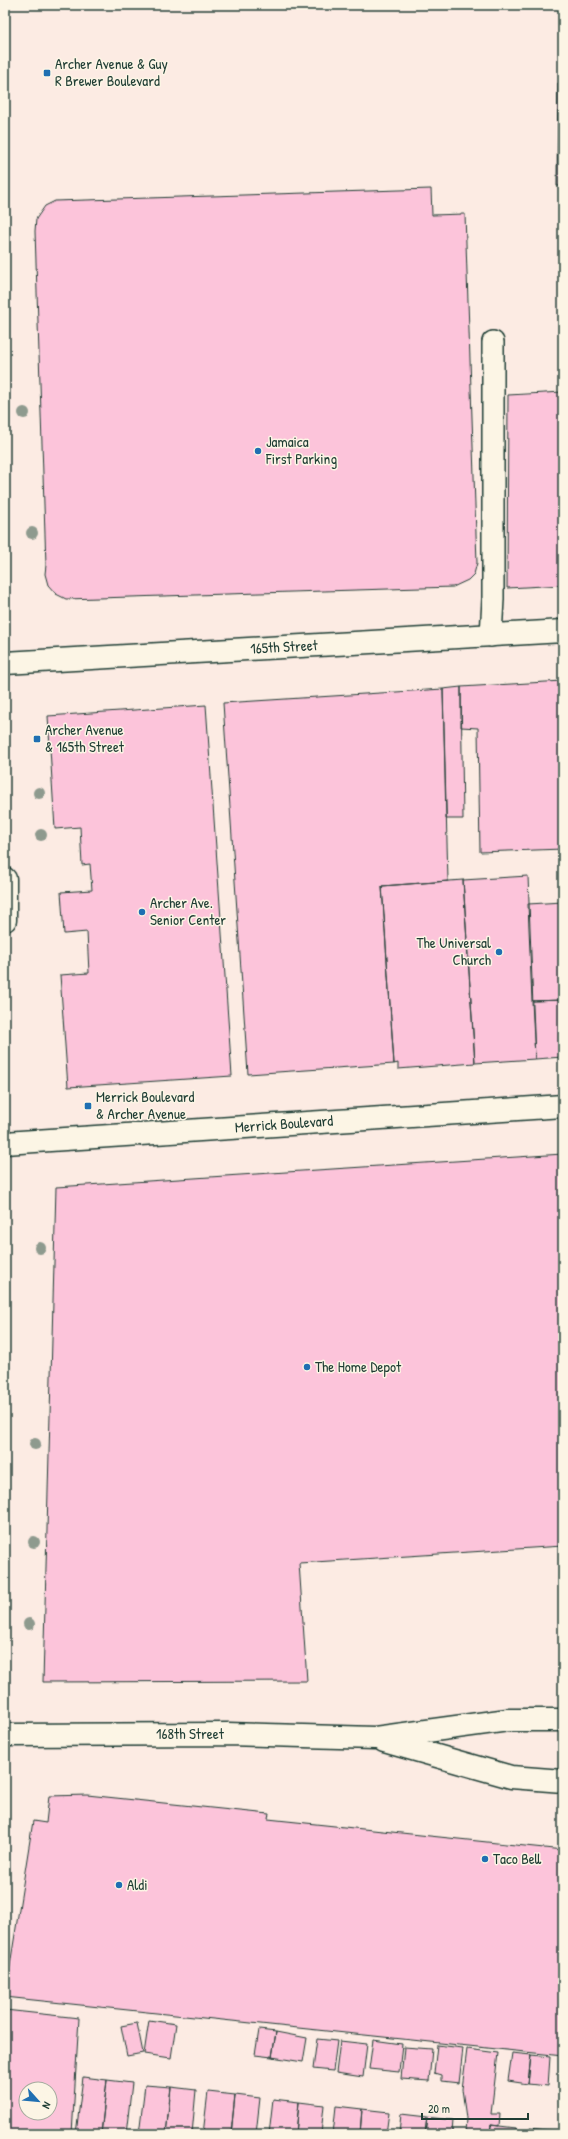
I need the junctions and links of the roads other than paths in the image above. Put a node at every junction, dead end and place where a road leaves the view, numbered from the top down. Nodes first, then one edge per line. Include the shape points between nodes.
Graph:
1 (493, 342) dead end
2 (563, 631) edge
3 (490, 636) junction
4 (5, 663) edge
5 (5, 879) edge
6 (5, 920) edge
7 (563, 1106) edge
8 (5, 1143) edge
9 (563, 1720) edge
10 (5, 1735) edge
11 (375, 1738) junction
12 (563, 1781) edge

1 - 3 lane via 493,599
2 - 3 main road, 165th Street
3 - 4 main road, 165th Street
5 - 6 main road
7 - 8 main road, Merrick Boulevard
9 - 11 main road, 168th Street via 508,1720
10 - 11 main road, 168th Street via 228,1734
11 - 12 main road, 168th Street via 511,1777

